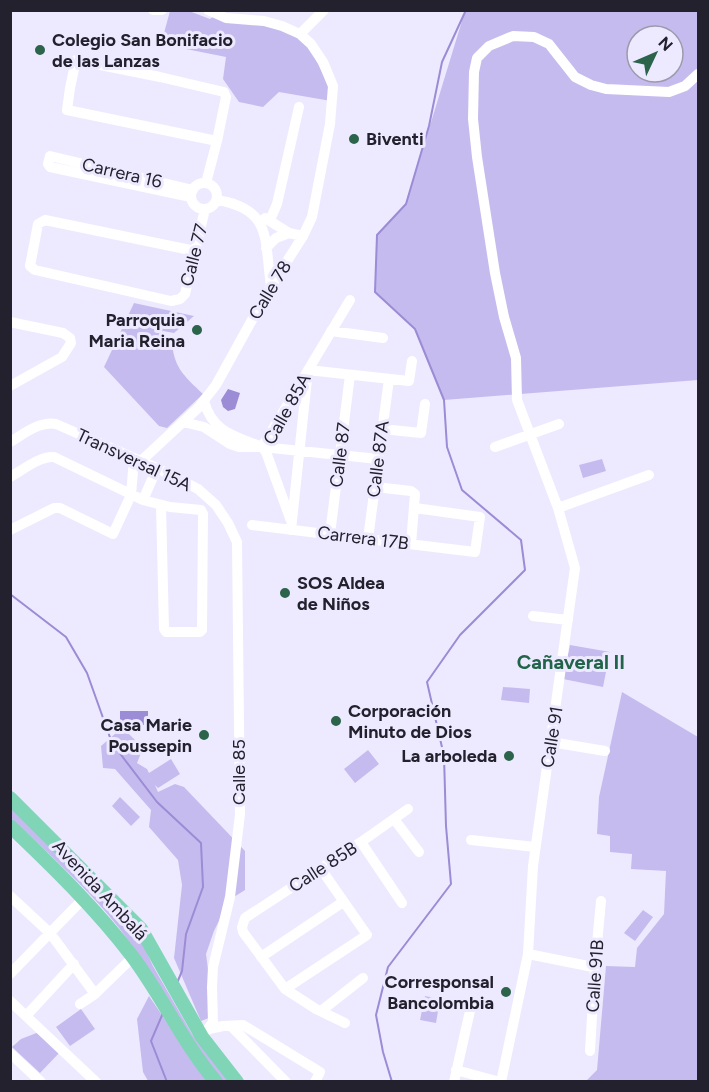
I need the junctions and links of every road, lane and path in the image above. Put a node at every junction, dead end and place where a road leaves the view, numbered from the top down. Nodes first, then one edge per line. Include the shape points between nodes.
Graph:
1 (153, 10) edge
2 (162, 10) edge
3 (208, 10) edge
4 (324, 10) edge
5 (300, 34) junction
6 (699, 74) edge
7 (299, 107) dead end
8 (217, 141) junction
9 (50, 161) dead end
10 (206, 183) junction
11 (192, 193) junction
12 (217, 200) junction
13 (205, 209) junction
14 (256, 216) junction
15 (270, 220) junction
16 (289, 233) junction
17 (303, 236) junction
18 (266, 248) junction
19 (195, 252) junction
20 (272, 286) junction
21 (350, 300) dead end
22 (10, 322) edge
23 (332, 331) junction
24 (382, 338) dead end
25 (412, 361) dead end
26 (308, 370) junction
27 (350, 375) junction
28 (389, 379) junction
29 (10, 386) edge
30 (204, 400) junction
31 (425, 404) dead end
32 (183, 422) junction
33 (559, 424) dead end
34 (213, 428) junction
35 (382, 429) junction
36 (529, 435) junction
37 (10, 442) edge
38 (262, 447) junction
39 (495, 447) dead end
40 (299, 451) junction
41 (340, 455) junction
42 (378, 459) junction
43 (138, 460) junction
44 (157, 468) junction
45 (649, 475) dead end
46 (10, 477) edge
47 (133, 479) junction
48 (150, 484) junction
49 (375, 487) junction
50 (131, 495) junction
51 (143, 500) junction
52 (216, 505) joint
53 (161, 506) junction
54 (415, 508) junction
55 (558, 508) junction
56 (252, 525) dead end
57 (291, 527) junction
58 (10, 530) edge
59 (330, 534) junction
60 (368, 539) junction
61 (411, 544) junction
62 (533, 616) dead end
63 (568, 620) junction
64 (551, 741) junction
65 (605, 751) dead end
66 (10, 798) edge
67 (408, 809) dead end
68 (394, 819) junction
69 (12, 829) edge
70 (471, 840) dead end
71 (361, 842) junction
72 (536, 847) junction
73 (419, 852) dead end
74 (321, 869) junction
75 (10, 896) edge
76 (84, 898) junction
77 (601, 901) dead end
78 (343, 902) junction
79 (402, 903) dead end
80 (224, 920) junction
81 (243, 923) junction
82 (50, 933) junction
83 (528, 954) junction
84 (133, 957) junction
85 (261, 957) junction
86 (74, 964) junction
87 (595, 965) junction
88 (10, 974) edge
89 (363, 978) dead end
90 (285, 989) junction
91 (95, 994) junction
92 (10, 1002) edge
93 (472, 1002) dead end
94 (80, 1004) dead end
95 (321, 1011) junction
96 (26, 1016) junction
97 (345, 1023) dead end
98 (227, 1026) junction
99 (206, 1033) junction
100 (590, 1051) dead end
101 (10, 1053) edge
102 (455, 1076) edge
103 (317, 1077) edge
104 (40, 1082) edge
105 (96, 1082) edge
106 (216, 1082) edge
107 (237, 1082) edge
108 (286, 1082) edge
109 (501, 1082) edge

1 - 2 street
3 - 5 street via 226,18 264,21
4 - 5 street
5 - 17 street, Calle 78 via 323,62 333,86 330,124 312,217
6 - 36 street, Calle 91 via 685,86 669,92 606,89 575,77 549,44 534,37 513,36 489,46 477,58 472,84 473,119 495,273 516,358 517,400
7 - 15 street
8 - 8 street via 67,110 76,60 224,92
8 - 10 street
9 - 11 street, Carrera 16
10 - 11 street via 198,184
10 - 12 street via 215,189
11 - 13 street via 198,207
12 - 13 street
12 - 14 street via 233,202
13 - 19 street, Calle 77
14 - 15 street
14 - 18 street via 263,228
15 - 16 street
16 - 17 street
16 - 18 street
17 - 20 street, Calle 78
18 - 20 street
19 - 19 street, Calle 77 via 45,220 38,224 30,266 171,301 185,294
20 - 30 street, Calle 78
21 - 23 street, Calle 85A
22 - 29 street via 67,335 71,343 62,357
23 - 24 street
23 - 26 street, Calle 85A
25 - 28 street via 409,381
26 - 27 street
26 - 38 street, Calle 85A
26 - 40 street
27 - 28 street
27 - 41 street, Calle 87
28 - 35 street, Calle 87A
30 - 32 street, Calle 78
30 - 34 street
31 - 35 street via 421,433
32 - 34 street
32 - 43 street, Calle 78
33 - 36 street
34 - 38 street via 230,444
35 - 42 street, Calle 87A
36 - 39 street
36 - 55 street, Calle 91
37 - 43 street, Transversal 15A via 48,423 56,424
38 - 40 street
38 - 57 street, Calle 85A
40 - 41 street
40 - 57 street
41 - 42 street
41 - 59 street, Calle 87
42 - 49 street, Calle 87A
43 - 44 street, Transversal 15A
43 - 47 street
44 - 48 street
44 - 52 street, Transversal 15A via 198,489
45 - 55 street
46 - 50 street via 48,456
47 - 48 street
47 - 50 street
48 - 51 street
49 - 54 street via 411,491 415,494
49 - 60 street, Calle 87A
50 - 51 street
50 - 58 street via 113,534 60,508
51 - 53 street
52 - 80 street, Calle 85 via 237,542 240,814
53 - 53 street via 198,509 204,514 200,632 164,629
54 - 61 street
54 - 61 street, Carrera 17B via 480,517 475,552
55 - 63 street, Calle 91 via 575,568
56 - 57 street, Carrera 17B
57 - 59 street, Carrera 17B
59 - 60 street, Carrera 17B
60 - 61 street, Carrera 17B
62 - 63 street
63 - 64 street, Calle 91
64 - 65 street
64 - 72 street, Calle 91
66 - 99 main road, Avenida Ambalá via 141,929 186,1008
67 - 68 street, Calle 85B
68 - 71 street, Calle 85B
68 - 73 street
69 - 76 main road, Avenida Ambalá
70 - 72 street
71 - 74 street, Calle 85B
71 - 79 street
72 - 83 street, Calle 91
74 - 78 street
74 - 81 street, Calle 85B
75 - 82 street
76 - 82 street
76 - 84 main road, Avenida Ambalá
77 - 87 street, Calle 91B
78 - 85 street
78 - 90 street via 366,935
80 - 81 street
80 - 99 street, Calle 85 via 213,967 214,1017
81 - 85 street via 243,932
82 - 86 street
82 - 88 street
83 - 87 street
83 - 109 street, Calle 91
84 - 91 street
84 - 106 main road, Avenida Ambalá
85 - 90 street
86 - 91 street
86 - 96 street
87 - 100 street, Calle 91B
89 - 95 street
90 - 95 street
91 - 94 street
92 - 96 street
93 - 102 street
95 - 97 street
96 - 105 street
98 - 99 street
98 - 103 street via 243,1026
98 - 108 street
99 - 107 main road, Avenida Ambalá
101 - 104 street
102 - 109 street

